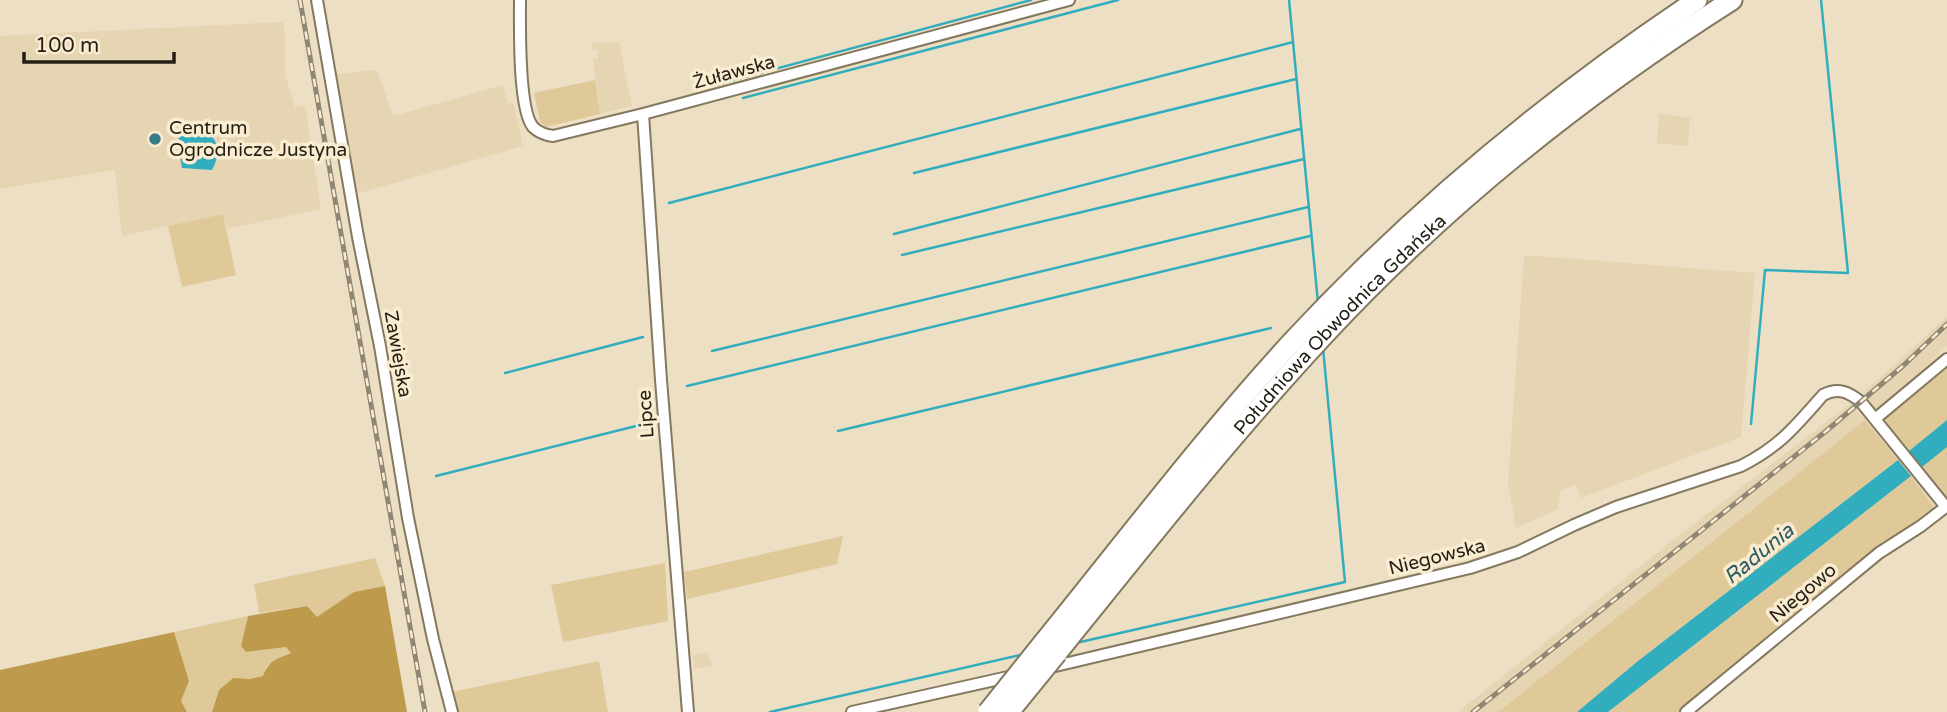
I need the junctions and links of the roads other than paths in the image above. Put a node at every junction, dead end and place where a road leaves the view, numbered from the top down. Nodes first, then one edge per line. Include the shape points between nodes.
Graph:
1 (317, 0) edge
2 (520, 0) edge
3 (1069, 0) edge
4 (1697, 0) edge
5 (1732, 0) edge
6 (643, 114) junction
7 (1947, 359) edge
8 (1877, 422) junction
9 (1944, 504) edge
10 (452, 712) edge
11 (688, 712) edge
12 (852, 712) edge
13 (988, 712) edge
14 (1009, 712) edge
15 (1686, 712) edge

1 - 10 street, Zawiejska via 408,518
2 - 6 street, Żuławska via 522,81 527,113 540,133 553,136
3 - 6 street, Żuławska
4 - 13 highway, Południowa Obwodnica Gdańska, bridge via 1524,124 1353,279 1214,431
5 - 14 highway, Południowa Obwodnica Gdańska, bridge via 1540,136 1380,278 1255,412
6 - 11 street, Lipce
7 - 8 street
8 - 9 street, Niegowska
8 - 12 street, Niegowska via 1851,394 1830,391 1780,442 1741,466 1616,507 1494,561
9 - 15 street, Niegowo

